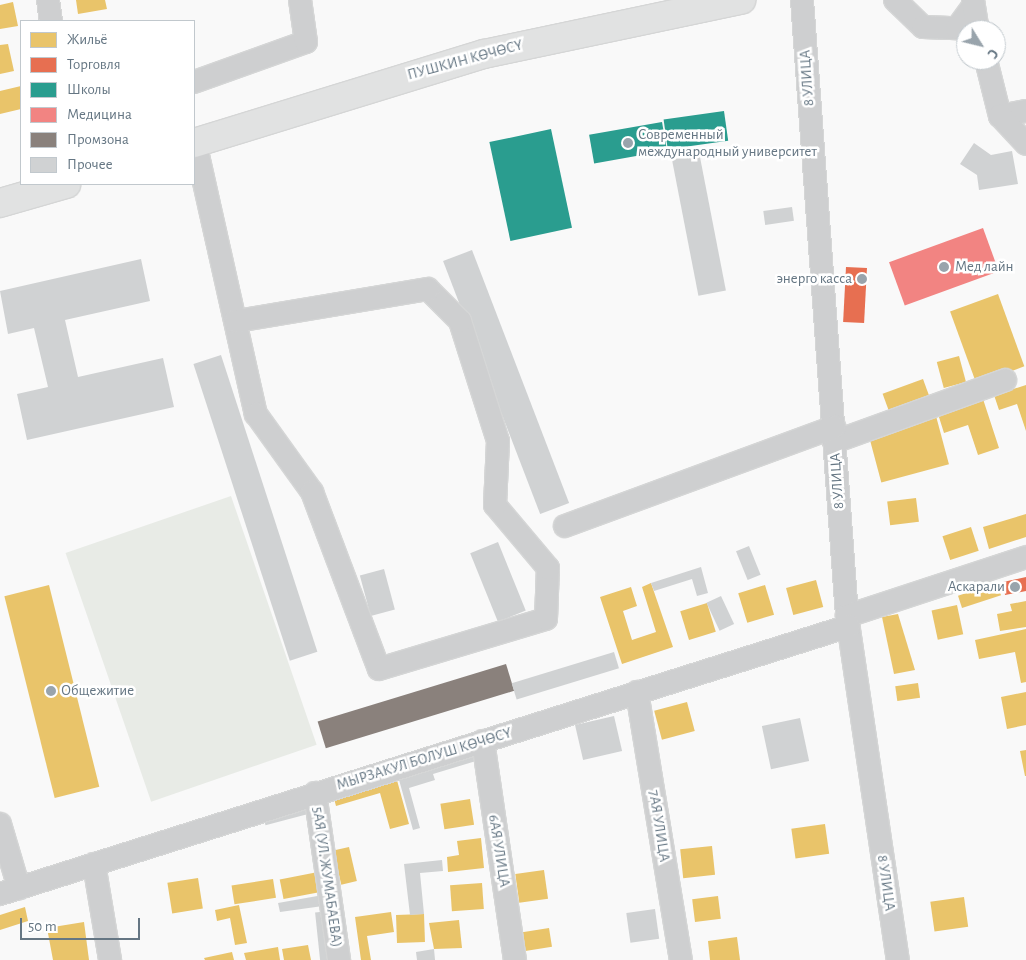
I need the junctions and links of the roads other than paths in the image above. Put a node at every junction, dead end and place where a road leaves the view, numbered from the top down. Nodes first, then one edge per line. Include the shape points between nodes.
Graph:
1 (48, 0) edge
2 (300, 0) edge
3 (741, 0) edge
4 (802, 0) edge
5 (895, 0) edge
6 (973, 3) edge
7 (51, 20) edge
8 (976, 20) edge
9 (988, 70) edge
10 (195, 82) edge
11 (1026, 111) edge
12 (1000, 116) junction
13 (195, 143) edge
14 (1026, 144) edge
15 (195, 147) edge
16 (63, 185) edge
17 (0, 203) edge
18 (236, 321) junction
19 (1006, 380) dead end
20 (834, 435) junction
21 (565, 526) dead end
22 (1026, 557) edge
23 (848, 621) junction
24 (638, 692) junction
25 (483, 741) junction
26 (315, 793) junction
27 (0, 824) edge
28 (94, 864) junction
29 (10, 891) edge
30 (110, 960) edge
31 (339, 960) edge
32 (515, 960) edge
33 (681, 960) edge
34 (898, 960) edge

1 - 7 street
2 - 10 street via 306,42
3 - 13 highway, ПУШКИН КӨЧӨСҮ via 484,54
4 - 20 street, 8 УЛИЦА
5 - 6 street via 923,27 957,28
6 - 8 street
9 - 12 street
11 - 12 street
12 - 14 street
15 - 18 street
16 - 17 highway
18 - 18 street via 256,414 312,492 379,669 546,620 548,568 494,505 498,440 460,321 428,289
19 - 20 street
20 - 21 street
20 - 23 street, 8 УЛИЦА
22 - 23 street, МЫРЗАКУЛ БОЛУШ КӨЧӨСҮ
23 - 24 street, МЫРЗАКУЛ БОЛУШ КӨЧӨСҮ
23 - 34 street, 8 УЛИЦА
24 - 25 street, МЫРЗАКУЛ БОЛУШ КӨЧӨСҮ
24 - 33 street, 7АЯ УЛИЦА
25 - 26 street, МЫРЗАКУЛ БОЛУШ КӨЧӨСҮ
25 - 32 street, 6АЯ УЛИЦА
26 - 28 street, МЫРЗАКУЛ БОЛУШ КӨЧӨСҮ
26 - 31 street, 5АЯ (УЛ. ЖУМАБАЕВА)
27 - 29 street
28 - 29 street, МЫРЗАКУЛ БОЛУШ КӨЧӨСҮ
28 - 30 street

